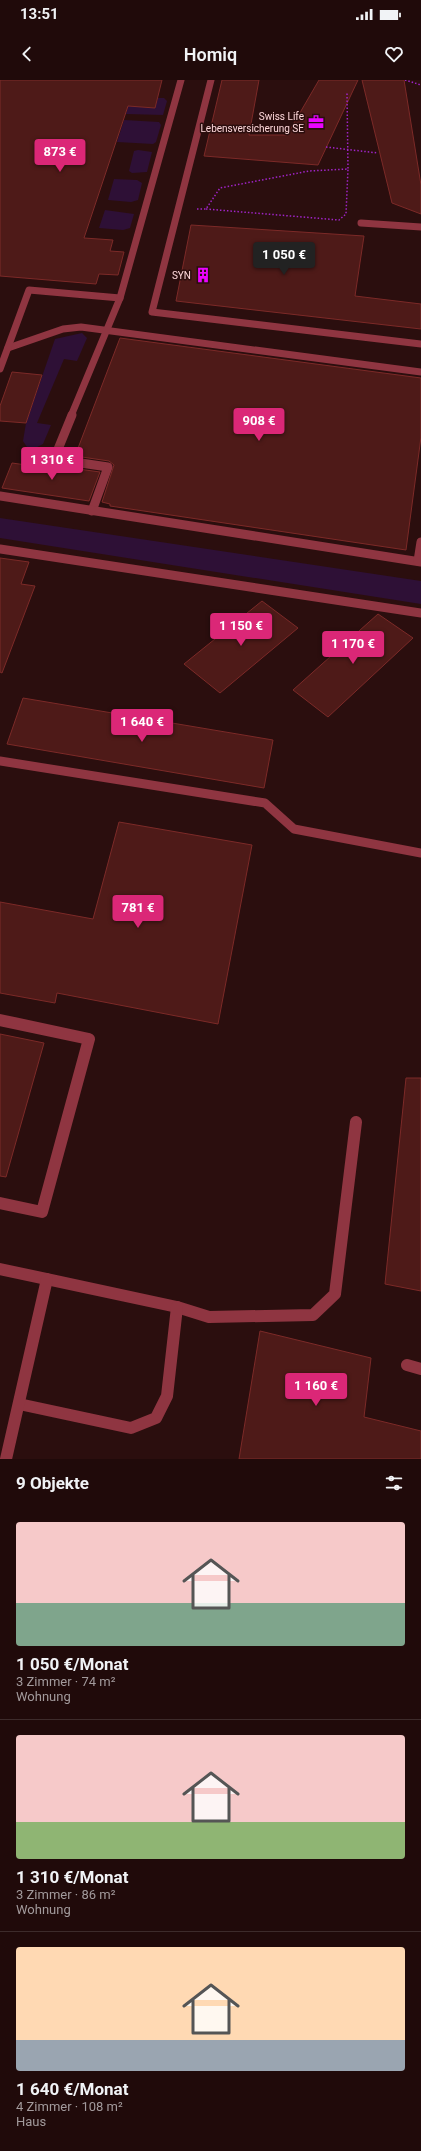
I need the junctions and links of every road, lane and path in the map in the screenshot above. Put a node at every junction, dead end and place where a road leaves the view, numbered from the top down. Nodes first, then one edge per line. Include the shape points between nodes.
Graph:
1 (180, 80) edge
2 (211, 80) edge
3 (405, 80) edge
4 (421, 84) edge
5 (347, 93) dead end
6 (326, 147) dead end
7 (378, 153) dead end
8 (348, 169) junction
9 (177, 208) junction
10 (206, 210) junction
11 (361, 223) dead end
12 (421, 227) edge
13 (120, 298) junction
14 (106, 330) junction
15 (421, 344) edge
16 (8, 348) junction
17 (0, 369) edge
18 (421, 372) edge
19 (0, 496) edge
20 (92, 511) junction
21 (421, 542) edge
22 (0, 549) edge
23 (420, 561) edge
24 (421, 613) edge
25 (0, 761) edge
26 (421, 852) edge
27 (0, 1020) edge
28 (356, 1122) dead end
29 (0, 1203) edge
30 (0, 1269) edge
31 (48, 1279) junction
32 (177, 1308) junction
33 (407, 1365) dead end
34 (421, 1369) edge
35 (19, 1404) junction
36 (6, 1459) edge

1 - 13 lane
2 - 9 lane
3 - 4 path
5 - 8 path
6 - 7 path, bridge
8 - 10 path via 309,171 220,188
8 - 10 path via 346,214 339,220
9 - 10 path
9 - 15 lane via 152,312
11 - 12 lane
13 - 14 lane
13 - 16 lane via 29,290
14 - 16 lane via 82,327 63,329
14 - 18 lane
14 - 20 lane via 54,459 108,467
16 - 17 lane
19 - 20 lane
20 - 23 lane
21 - 23 lane
22 - 24 lane
25 - 26 lane via 265,803 294,829
27 - 29 lane via 89,1039 42,1212
28 - 32 lane via 335,1294 313,1315 209,1317
30 - 31 lane
31 - 32 lane
31 - 35 lane
32 - 35 lane via 167,1396 156,1418 131,1428
33 - 34 lane
35 - 36 lane

